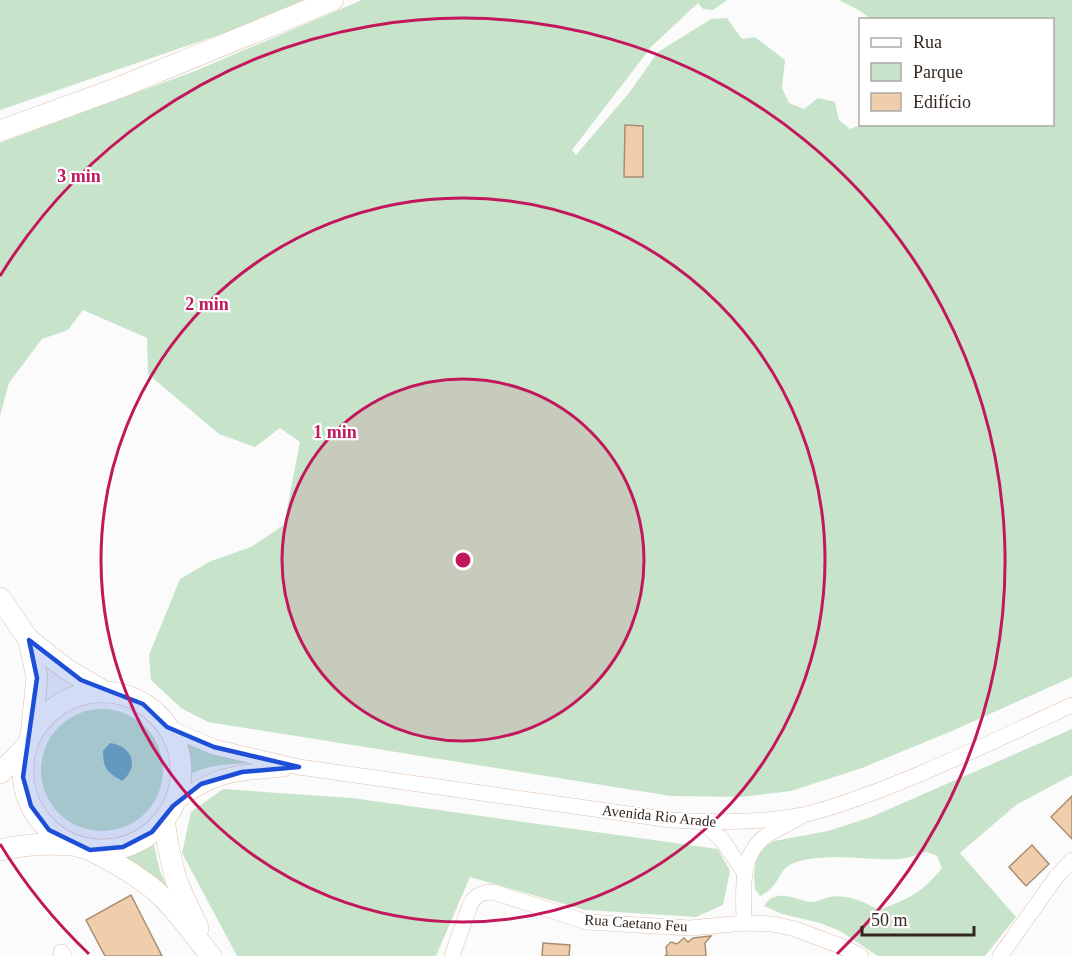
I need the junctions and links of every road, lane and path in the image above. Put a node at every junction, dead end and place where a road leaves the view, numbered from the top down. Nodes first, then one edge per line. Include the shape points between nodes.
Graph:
1 (333, 0) edge
2 (0, 131) edge
3 (0, 598) edge
4 (29, 640) junction
5 (105, 692) junction
6 (1072, 705) edge
7 (167, 727) junction
8 (28, 742) junction
9 (299, 767) junction
10 (0, 773) edge
11 (168, 813) junction
12 (806, 814) junction
13 (704, 822) junction
14 (82, 848) junction
15 (0, 850) edge
16 (1072, 860) edge
17 (744, 872) junction
18 (744, 923) junction
19 (211, 956) edge
20 (452, 956) edge
21 (861, 956) edge
22 (1000, 956) edge

1 - 2 street
3 - 4 street
4 - 5 street via 66,669
4 - 8 street via 37,678
5 - 7 street via 143,704
5 - 8 street via 80,695 64,702 39,723
6 - 12 street, Avenida Rio Arade via 929,772
7 - 9 street via 214,747
7 - 11 street via 177,749 181,774
8 - 10 street
8 - 14 street via 23,777 30,806 49,830
9 - 11 street via 220,776 201,784
9 - 13 street, Avenida Rio Arade
11 - 14 street via 138,841 107,850
11 - 19 street via 176,880
12 - 13 street, Avenida Rio Arade
12 - 17 street via 765,837 751,852
13 - 17 street
14 - 15 street via 46,843
14 - 19 street via 118,864 159,894
16 - 22 street
17 - 18 street
18 - 20 street, Rua Caetano Feu via 690,928 587,922 485,892 473,898
18 - 21 street, Rua Caetano Feu via 795,928

